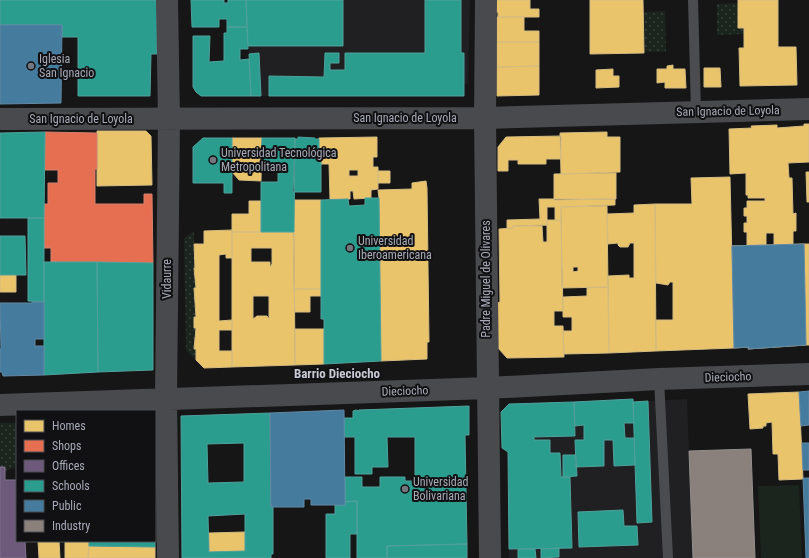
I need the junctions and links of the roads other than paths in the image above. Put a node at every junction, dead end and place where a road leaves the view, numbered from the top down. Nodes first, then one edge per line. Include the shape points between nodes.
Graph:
1 (167, 0) edge
2 (486, 0) edge
3 (693, 0) edge
4 (809, 109) edge
5 (696, 112) junction
6 (485, 118) junction
7 (0, 119) edge
8 (169, 119) junction
9 (809, 374) edge
10 (659, 379) junction
11 (487, 388) junction
12 (166, 399) junction
13 (0, 405) edge
14 (168, 558) edge
15 (490, 558) edge
16 (668, 558) edge

1 - 8 street, Vidaurre
2 - 6 street, Padre Miguel de Olivares
3 - 5 lane
4 - 5 street, San Ignacio de Loyola
5 - 6 street, San Ignacio de Loyola
6 - 8 street, San Ignacio de Loyola
6 - 11 street, Padre Miguel de Olivares
7 - 8 street, San Ignacio de Loyola
8 - 12 street, Vidaurre
9 - 10 street, Dieciocho
10 - 11 street, Dieciocho
10 - 16 lane
11 - 12 street, Dieciocho
11 - 15 street, Padre Miguel de Olivares
12 - 13 street, Dieciocho
12 - 14 street, Vidaurre

